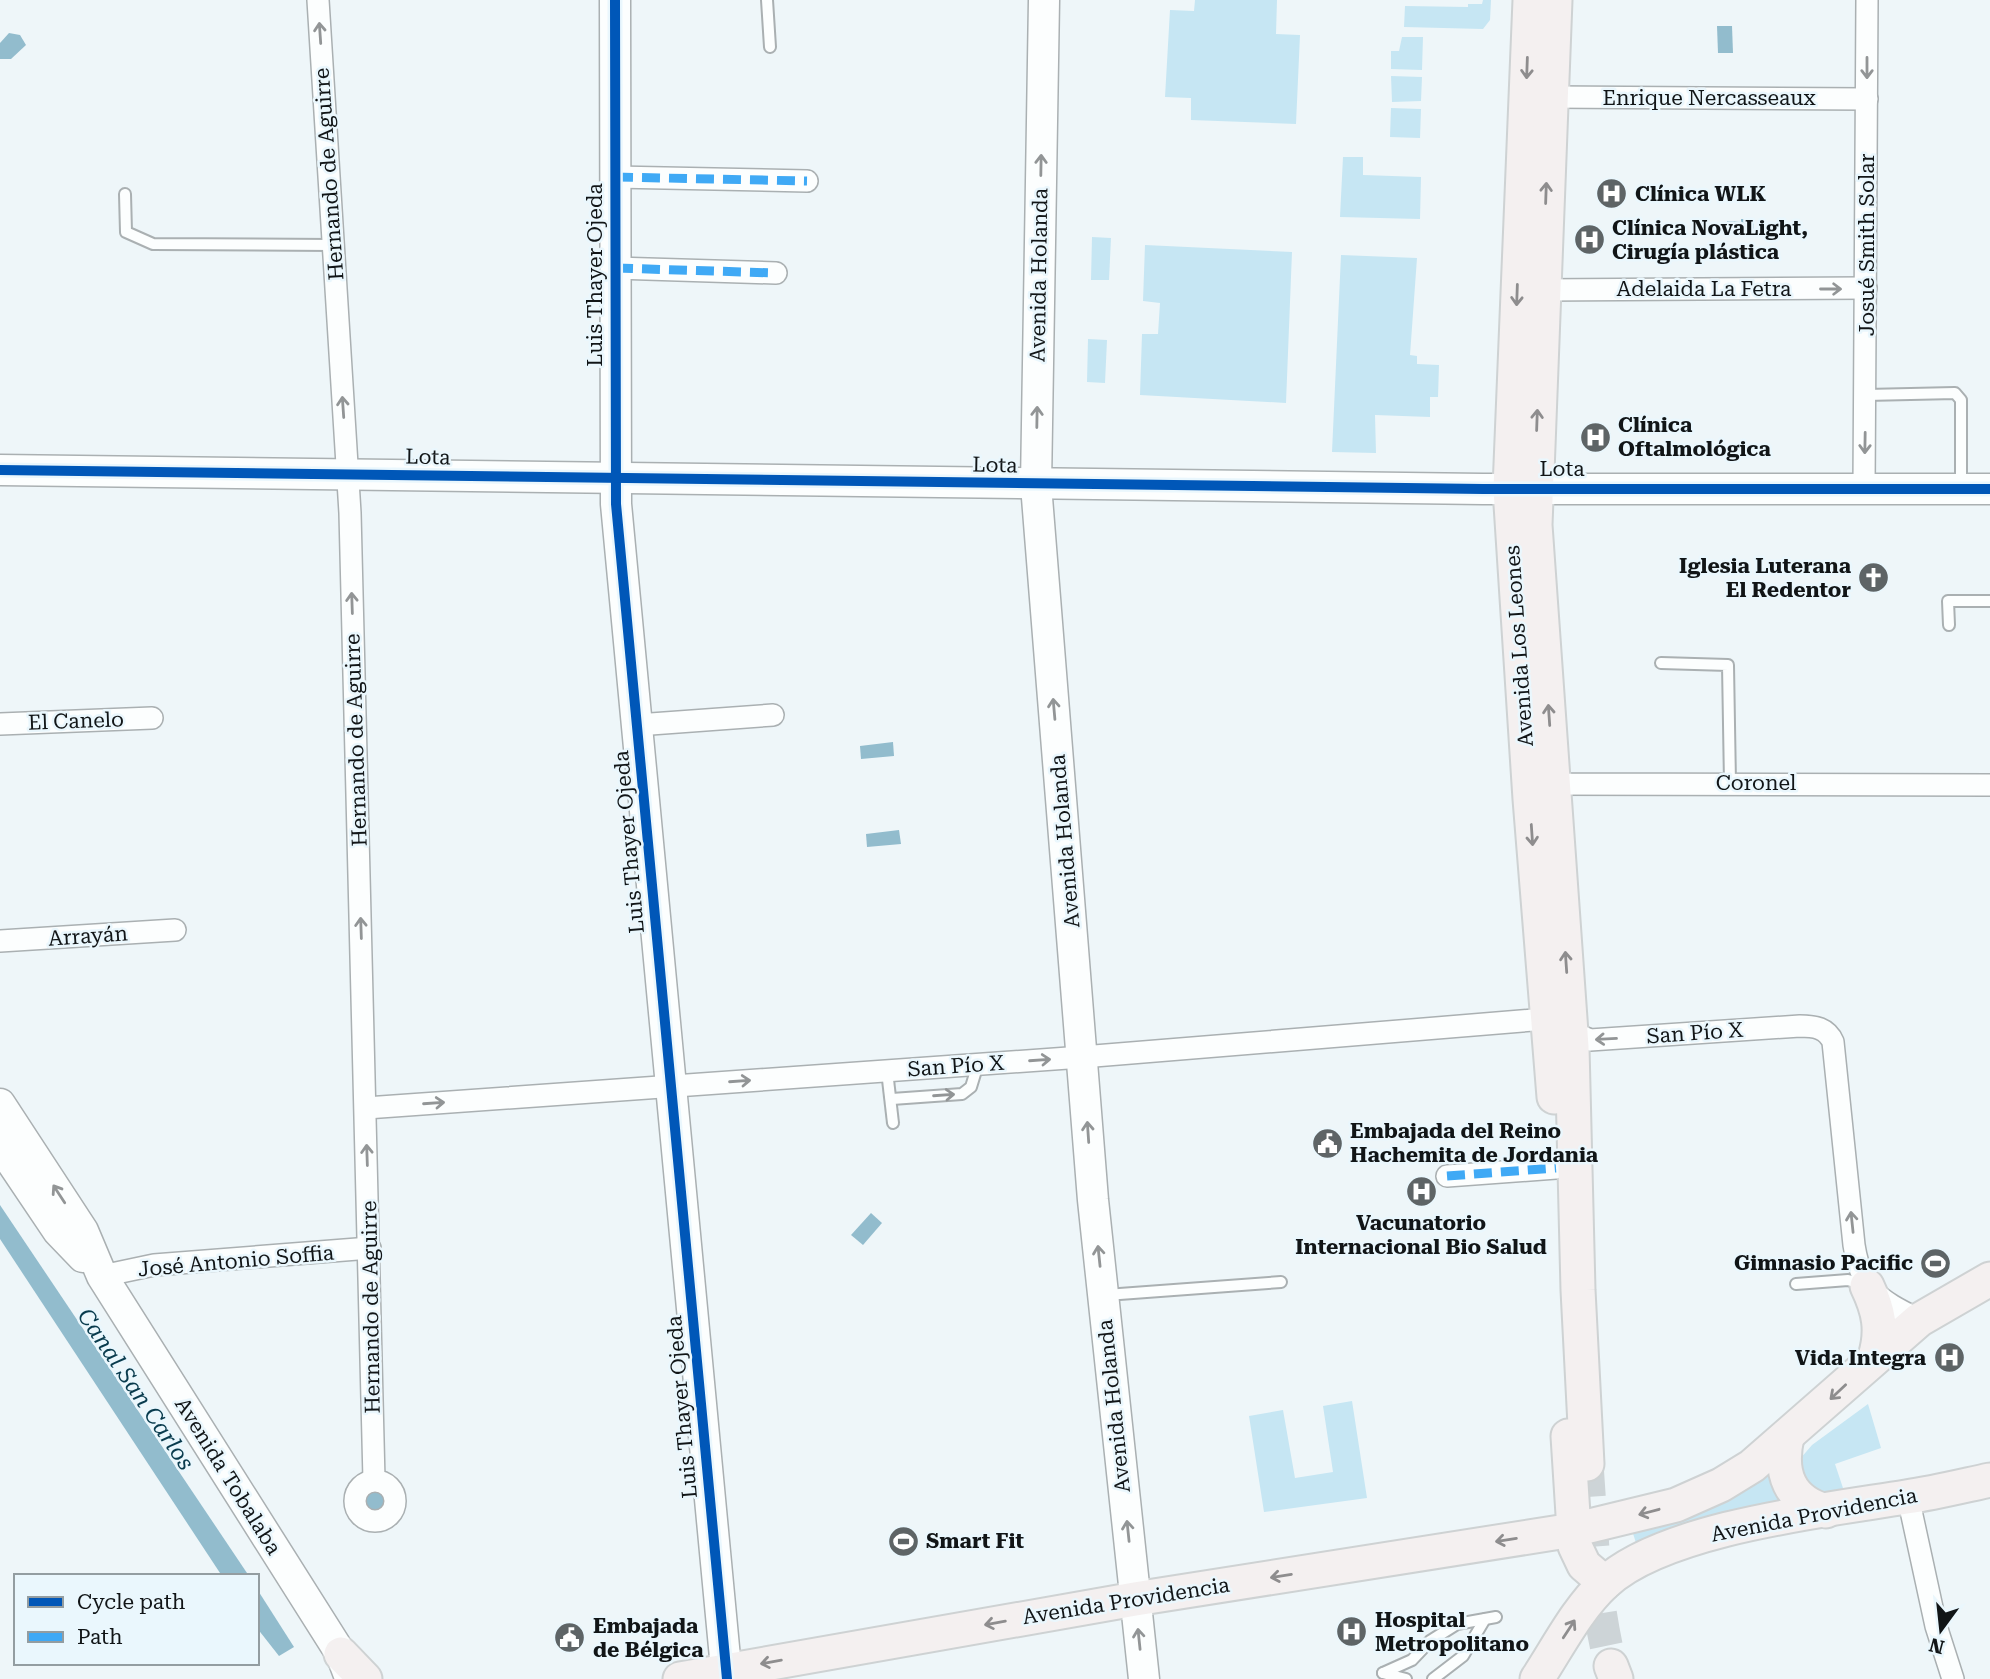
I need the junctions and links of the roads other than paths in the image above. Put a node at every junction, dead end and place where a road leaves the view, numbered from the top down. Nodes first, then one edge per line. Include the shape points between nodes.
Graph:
1 (318, 0) edge
2 (615, 0) edge
3 (767, 0) edge
4 (1044, 0) edge
5 (1530, 0) edge
6 (1555, 0) edge
7 (1867, 0) edge
8 (770, 47) dead end
9 (1550, 97) junction
10 (1867, 99) junction
11 (615, 177) junction
12 (807, 181) dead end
13 (125, 194) dead end
14 (333, 245) junction
15 (615, 268) junction
16 (776, 273) dead end
17 (1867, 288) junction
18 (1542, 290) junction
19 (1866, 395) junction
20 (0, 470) edge
21 (348, 475) junction
22 (615, 479) junction
23 (1036, 485) junction
24 (1522, 489) junction
25 (1864, 489) junction
26 (1975, 489) edge
27 (1990, 601) edge
28 (1949, 625) dead end
29 (1661, 663) dead end
30 (773, 715) dead end
31 (152, 718) dead end
32 (0, 724) edge
33 (637, 725) junction
34 (1541, 775) junction
35 (1730, 783) junction
36 (1990, 785) edge
37 (175, 930) dead end
38 (0, 941) edge
39 (1558, 1025) junction
40 (1082, 1058) junction
41 (978, 1064) junction
42 (887, 1071) junction
43 (672, 1086) junction
44 (892, 1099) junction
45 (0, 1104) edge
46 (366, 1108) junction
47 (1556, 1119) junction
48 (892, 1123) dead end
49 (0, 1144) edge
50 (1556, 1168) junction
51 (1447, 1176) dead end
52 (370, 1248) junction
53 (102, 1276) junction
54 (1990, 1279) edge
55 (1281, 1282) dead end
56 (1796, 1284) dead end
57 (1867, 1286) junction
58 (1578, 1290) junction
59 (1103, 1295) junction
60 (1919, 1320) junction
61 (1875, 1357) junction
62 (1787, 1437) junction
63 (1587, 1464) tunnel mouth
64 (1990, 1469) edge
65 (374, 1480) dead end
66 (1990, 1480) edge
67 (1908, 1497) junction
68 (1826, 1511) junction
69 (1573, 1530) junction
70 (1605, 1583) junction
71 (1135, 1599) junction
72 (346, 1666) edge
73 (727, 1674) edge
74 (1382, 1676) edge
75 (365, 1679) edge
76 (680, 1679) edge
77 (1144, 1679) edge
78 (1406, 1679) edge
79 (1433, 1679) edge
80 (1537, 1679) edge
81 (1953, 1679) edge

14 -> 1 street, Hernando de Aguirre
2 - 11 street, Luis Thayer Ojeda
3 - 8 lane
23 -> 4 street, Avenida Holanda
5 -> 24 main road, Avenida Los Leones
6 - 9 main road, Avenida Los Leones
7 -> 10 street, Josué Smith Solar
9 - 10 street, Enrique Nercasseaux
18 -> 9 main road, Avenida Los Leones
10 - 17 street, Josué Smith Solar
11 - 12 street
11 - 15 street, Luis Thayer Ojeda
13 - 14 lane via 126,233 153,244
21 -> 14 street, Hernando de Aguirre
15 - 16 street
15 - 22 street, Luis Thayer Ojeda
18 -> 17 street, Adelaida La Fetra
17 - 19 street, Josué Smith Solar
24 -> 18 main road, Avenida Los Leones
19 -> 25 street, Josué Smith Solar
19 - 26 lane via 1955,393 1961,400
20 - 21 street, Lota
21 - 22 street, Lota
46 -> 21 street, Hernando de Aguirre
22 - 23 street, Lota
22 - 33 street, Luis Thayer Ojeda
23 - 24 street, Lota
40 -> 23 street, Avenida Holanda
24 - 25 street, Lota
24 - 34 main road, Avenida Los Leones
25 - 26 street, Lota
27 - 28 lane via 1948,601
29 - 35 lane via 1728,665
30 - 33 street
31 - 32 street, El Canelo
33 - 43 street, Luis Thayer Ojeda
34 - 35 street, Coronel
34 - 39 main road, Avenida Los Leones
35 - 36 street, Coronel
37 - 38 street, Arrayán
39 - 40 street, San Pío X
39 - 47 main road, Avenida Los Leones
57 -> 39 street, San Pío X via 1854,1245 1830,1034 1800,1026 1597,1040
39 - 58 main road, Avenida Los Leones via 1577,1157
41 -> 40 street, San Pío X
59 -> 40 street, Avenida Holanda
41 - 42 street, San Pío X
44 -> 41 lane via 962,1094 971,1087
43 -> 42 street, San Pío X
42 - 44 lane
46 -> 43 street, San Pío X
43 - 73 street, Luis Thayer Ojeda
44 - 48 lane
53 -> 45 street, Avenida Tobalaba via 83,1231
52 -> 46 street, Hernando de Aguirre
47 - 50 main road
47 - 58 main road, Avenida Los Leones
49 - 53 street, Avenida Tobalaba via 58,1231
50 - 51 street
50 - 69 main road
52 - 53 street, José Antonio Soffia via 154,1265
52 - 65 street, Hernando de Aguirre
53 - 72 street, Avenida Tobalaba
54 - 60 main road, Avenida Providencia
55 - 59 lane
56 - 57 lane via 1848,1280
57 - 60 street via 1886,1303
57 - 61 main road via 1880,1328
58 - 63 main road, Avenida Los Leones
71 -> 59 street, Avenida Holanda
60 - 61 main road, Avenida Providencia
61 -> 62 main road, Avenida Providencia
62 - 68 main road via 1783,1465 1790,1489 1812,1507
62 -> 69 main road, Avenida Providencia via 1752,1465 1698,1496
64 - 67 lane
66 - 67 main road, Avenida Providencia
67 - 68 main road, Avenida Providencia
67 - 81 street via 1936,1626
68 - 70 main road, Avenida Providencia via 1688,1541 1636,1562
69 - 70 main road via 1577,1556
69 -> 71 main road, Avenida Providencia
80 -> 70 main road, Avenida Providencia
71 -> 73 main road, Avenida Providencia
77 -> 71 street, Avenida Holanda
72 - 75 main road
73 - 76 main road, Avenida Providencia
74 - 78 lane
74 - 79 lane via 1412,1660 1430,1641 1457,1624 1490,1618 1463,1656

